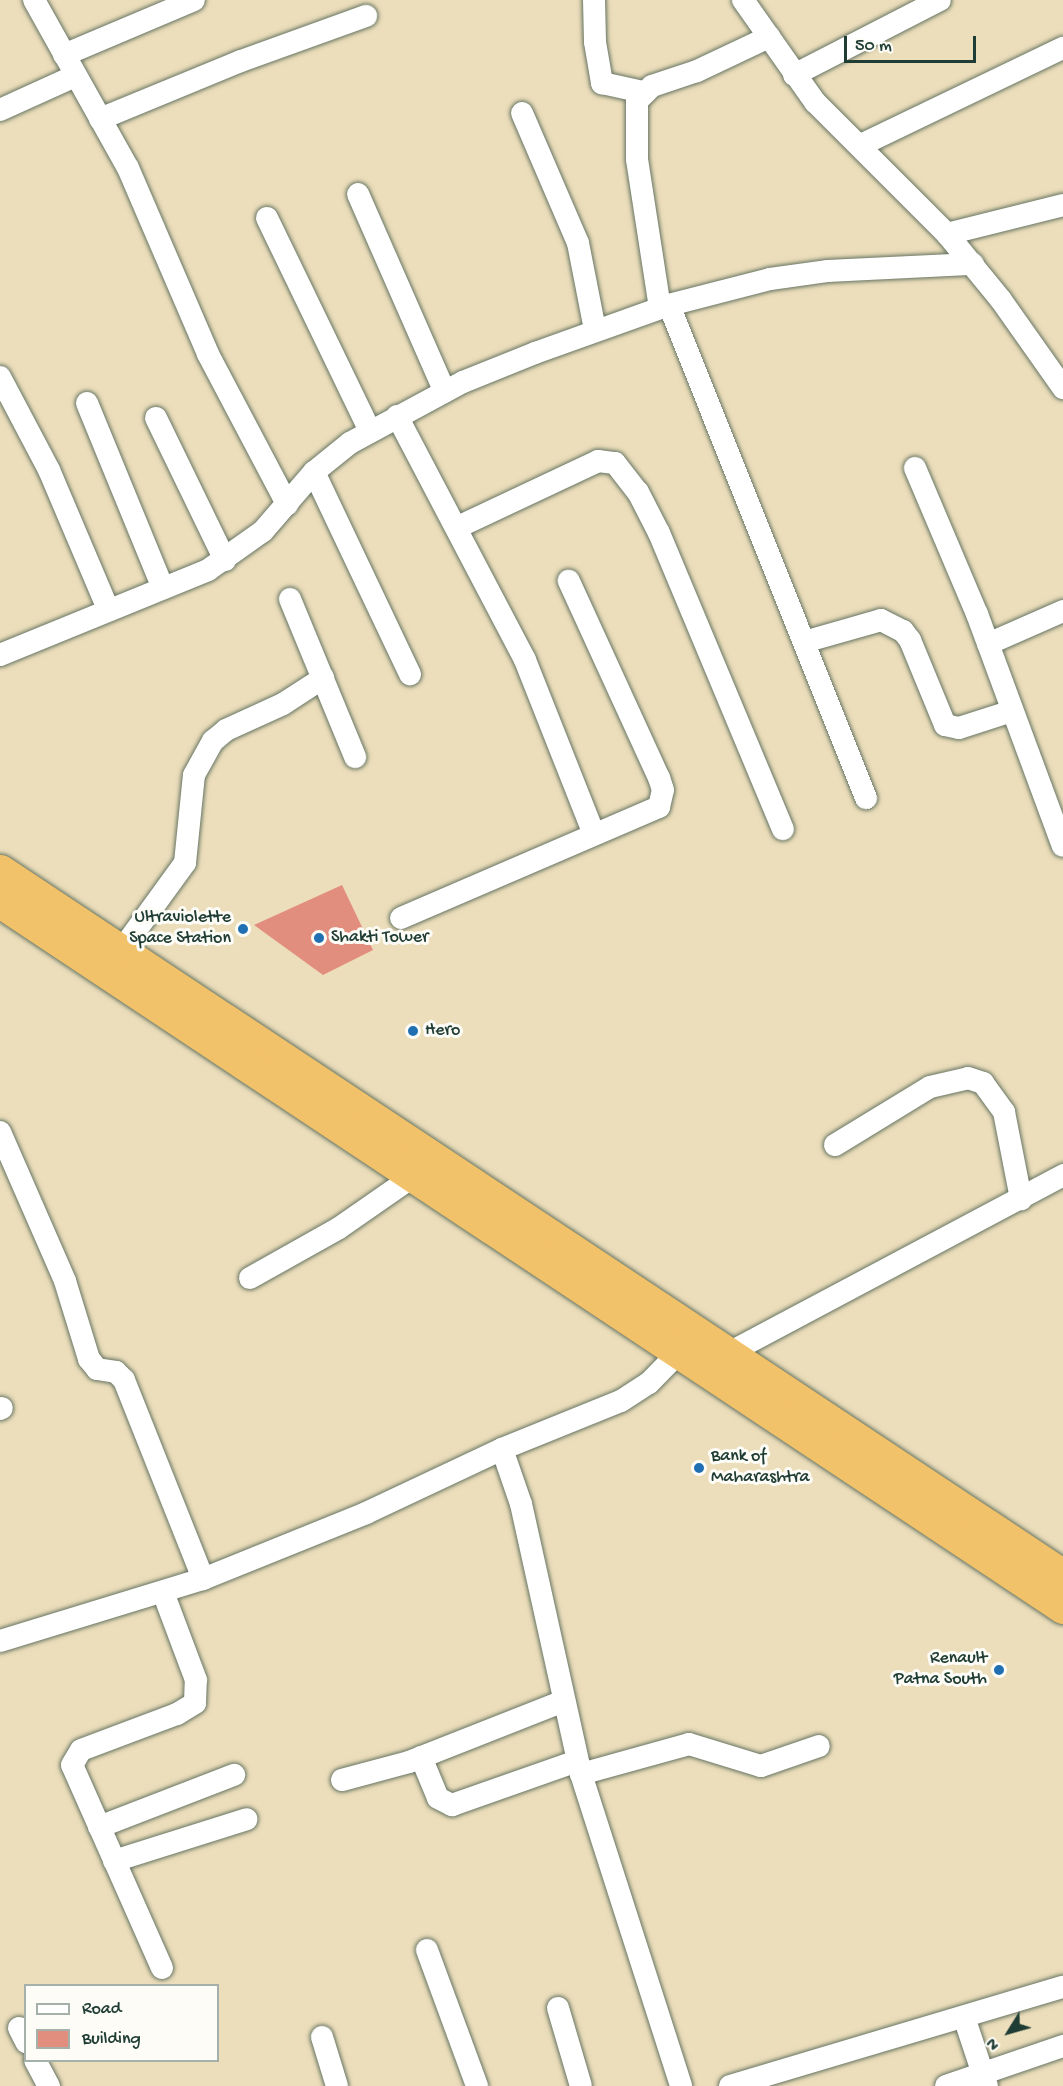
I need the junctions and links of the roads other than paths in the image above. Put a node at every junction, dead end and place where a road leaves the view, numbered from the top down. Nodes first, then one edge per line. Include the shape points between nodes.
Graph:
1 (34, 0) edge
2 (194, 0) edge
3 (594, 0) edge
4 (743, 0) edge
5 (940, 0) edge
6 (366, 16) dead end
7 (769, 37) junction
8 (1063, 48) edge
9 (64, 55) junction
10 (794, 75) junction
11 (75, 76) junction
12 (643, 92) junction
13 (0, 110) edge
14 (522, 113) dead end
15 (100, 119) junction
16 (861, 145) junction
17 (358, 194) dead end
18 (1063, 205) edge
19 (267, 218) dead end
20 (947, 234) junction
21 (973, 264) junction
22 (665, 306) junction
23 (595, 330) junction
24 (0, 376) edge
25 (1063, 388) edge
26 (445, 392) junction
27 (87, 403) dead end
28 (397, 416) junction
29 (156, 418) dead end
30 (370, 432) junction
31 (915, 468) dead end
32 (314, 472) junction
33 (287, 504) junction
34 (458, 527) junction
35 (225, 560) junction
36 (569, 581) dead end
37 (163, 588) junction
38 (290, 599) dead end
39 (108, 609) junction
40 (1063, 611) edge
41 (804, 642) junction
42 (988, 644) junction
43 (0, 655) edge
44 (410, 674) dead end
45 (323, 678) junction
46 (1012, 711) junction
47 (355, 757) dead end
48 (866, 798) dead end
49 (783, 829) dead end
50 (594, 834) junction
51 (1063, 846) edge
52 (0, 871) edge
53 (0, 901) edge
54 (401, 918) dead end
55 (121, 951) junction
56 (0, 1132) edge
57 (835, 1145) dead end
58 (425, 1168) junction
59 (1063, 1175) edge
60 (1021, 1199) junction
61 (250, 1278) dead end
62 (688, 1343) junction
63 (727, 1354) junction
64 (502, 1449) junction
65 (1063, 1576) edge
66 (203, 1580) junction
67 (163, 1592) junction
68 (1063, 1607) edge
69 (0, 1641) edge
70 (564, 1701) junction
71 (819, 1746) dead end
72 (421, 1757) junction
73 (579, 1768) junction
74 (234, 1775) dead end
75 (342, 1780) dead end
76 (247, 1819) dead end
77 (99, 1827) junction
78 (114, 1861) junction
79 (427, 1950) dead end
80 (162, 1968) dead end
81 (1063, 1987) edge
82 (558, 2008) dead end
83 (964, 2017) junction
84 (322, 2037) dead end
85 (1063, 2046) edge
86 (36, 2062) edge
87 (985, 2080) edge
88 (49, 2086) edge
89 (337, 2086) edge
90 (477, 2086) edge
91 (581, 2086) edge
92 (681, 2086) edge
93 (730, 2086) edge
94 (946, 2086) edge

1 - 9 street
2 - 9 street
3 - 12 street via 595,42 602,83
4 - 7 street
5 - 10 street
6 - 15 street via 241,61
7 - 10 street
7 - 12 street
8 - 16 street
9 - 11 street
10 - 16 street via 815,102
11 - 13 street
11 - 15 street
12 - 22 street via 636,112 637,159
14 - 23 street via 578,243
15 - 33 street via 128,168 208,354
16 - 20 street
17 - 26 street
18 - 20 street
19 - 30 street
20 - 21 street
21 - 22 street via 828,271 770,279
21 - 25 street
22 - 23 street
22 - 41 street
23 - 26 street
24 - 39 street via 50,470
26 - 28 street
27 - 37 street
28 - 30 street
28 - 34 street
29 - 35 street
30 - 32 street
31 - 42 street
32 - 33 street
32 - 44 street
33 - 35 street via 263,531
34 - 49 street via 597,461 615,463 638,492 659,533
34 - 50 street via 525,660
35 - 37 street
36 - 50 street via 663,790 659,807
37 - 39 street
38 - 45 street
39 - 43 street
40 - 42 street
41 - 46 street via 881,620 903,631 910,640 945,725 959,728
41 - 48 street
42 - 46 street
45 - 47 street
45 - 55 street via 283,704 226,730 213,741 194,776 185,864
46 - 51 street
50 - 54 street
52 - 55 highway
53 - 58 highway
55 - 58 highway
56 - 66 street via 65,1281 88,1359 97,1369 116,1372 124,1380
57 - 60 street via 930,1087 968,1078 983,1083 1004,1112
58 - 61 street via 308,1248
58 - 62 highway
59 - 60 street
60 - 63 street
62 - 63 highway
62 - 64 street via 649,1383 621,1401
62 - 68 highway
63 - 65 highway
64 - 66 street via 366,1513
64 - 70 street via 521,1504
66 - 67 street
67 - 69 street
67 - 77 street via 198,1693 189,1709 92,1744 74,1757 75,1774
70 - 72 street
70 - 73 street
71 - 73 street via 761,1766 689,1744
72 - 73 street via 438,1798 452,1805
72 - 75 street
73 - 92 street
74 - 77 street
76 - 78 street
77 - 78 street
78 - 80 street
79 - 90 street
81 - 83 street
82 - 91 street
83 - 87 street
83 - 93 street
84 - 89 street
85 - 87 street
86 - 88 street
87 - 94 street

